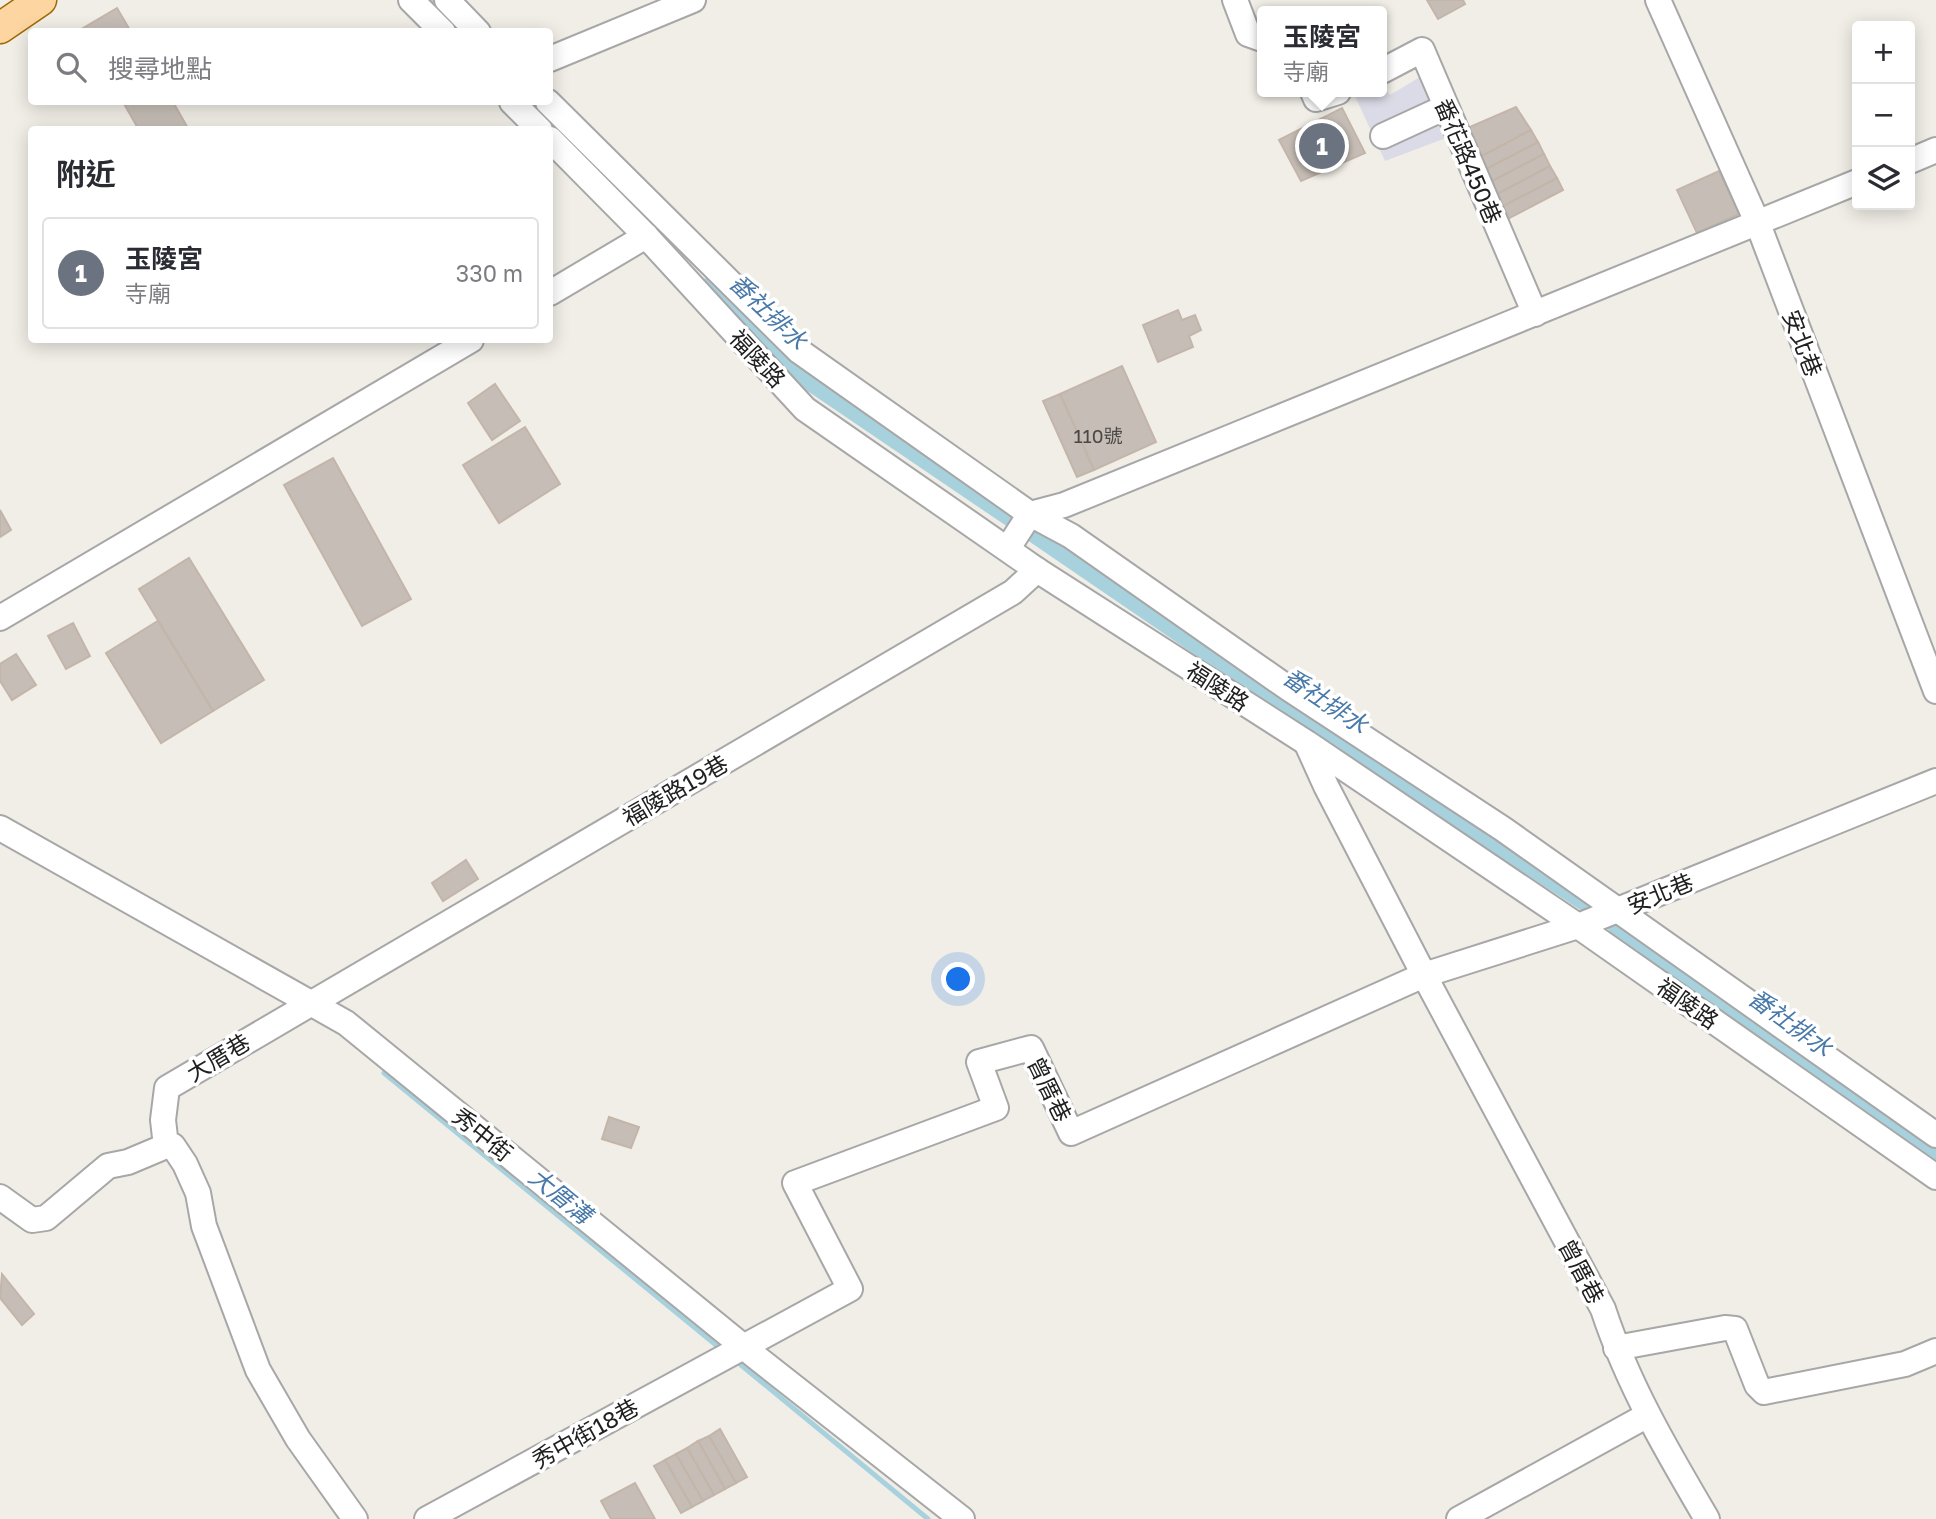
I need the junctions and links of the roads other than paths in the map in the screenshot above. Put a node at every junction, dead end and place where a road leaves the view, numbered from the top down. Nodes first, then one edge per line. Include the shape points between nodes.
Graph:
1 (41, 0) edge
2 (411, 0) edge
3 (447, 0) edge
4 (692, 0) edge
5 (1235, 0) edge
6 (1658, 0) edge
7 (0, 28) edge
8 (439, 28) edge
9 (474, 28) edge
10 (1257, 37) edge
11 (553, 57) edge
12 (1387, 68) edge
13 (515, 105) edge
14 (551, 105) edge
15 (1446, 107) junction
16 (536, 126) edge
17 (1383, 136) dead end
18 (553, 142) edge
19 (1936, 150) edge
20 (1915, 158) edge
21 (1852, 184) edge
22 (1758, 224) junction
23 (646, 236) junction
24 (553, 291) edge
25 (1535, 314) junction
26 (466, 343) edge
27 (1030, 514) junction
28 (1008, 548) junction
29 (1037, 570) junction
30 (0, 618) edge
31 (1936, 691) edge
32 (1307, 743) junction
33 (1936, 780) edge
34 (0, 828) edge
35 (1615, 911) junction
36 (1578, 926) junction
37 (1424, 975) junction
38 (308, 1003) junction
39 (1936, 1135) edge
40 (166, 1146) junction
41 (1936, 1177) edge
42 (0, 1197) edge
43 (743, 1347) junction
44 (1616, 1348) junction
45 (1936, 1352) edge
46 (1646, 1416) junction
47 (355, 1519) edge
48 (427, 1519) edge
49 (962, 1519) edge
50 (1459, 1519) edge
51 (1707, 1519) edge

1 - 7 main road
2 - 8 street
3 - 9 street
4 - 11 street
5 - 10 street via 1248,34
6 - 22 street, 安北巷
12 - 15 street, 番花路450巷 via 1422,50
13 - 16 street
14 - 27 street via 799,351
15 - 17 street
15 - 25 street, 番花路450巷
18 - 23 street, 福陵路
19 - 20 street
21 - 22 street
22 - 25 street
22 - 31 street, 安北巷
23 - 24 street
23 - 28 street, 福陵路 via 806,409
25 - 27 street via 1064,505
26 - 30 street
27 - 28 street
27 - 35 street via 1071,536 1288,688 1503,829
28 - 29 street, 福陵路
29 - 32 street, 福陵路
29 - 38 street, 福陵路19巷 via 1013,592
32 - 36 street, 福陵路
32 - 37 street, 曾厝巷
33 - 35 street, 安北巷
34 - 38 street, 秀中街
35 - 36 street, 安北巷
35 - 39 street
36 - 37 street, 曾厝巷
36 - 41 street, 福陵路
37 - 43 street, 曾厝巷 via 1072,1133 1031,1048 979,1062 996,1108 794,1183 850,1289
37 - 44 street, 曾厝巷 via 1603,1309
38 - 40 street, 大厝巷 via 167,1088
38 - 43 street, 秀中街 via 346,1023
40 - 42 street via 108,1166 46,1218 32,1220
40 - 47 street via 173,1146 198,1193 204,1226 258,1370 298,1439
43 - 48 street, 秀中街18巷
43 - 49 street, 秀中街
44 - 45 street via 1735,1329 1764,1392 1905,1364
44 - 46 street, 曾厝巷
46 - 50 street
46 - 51 street, 曾厝巷

